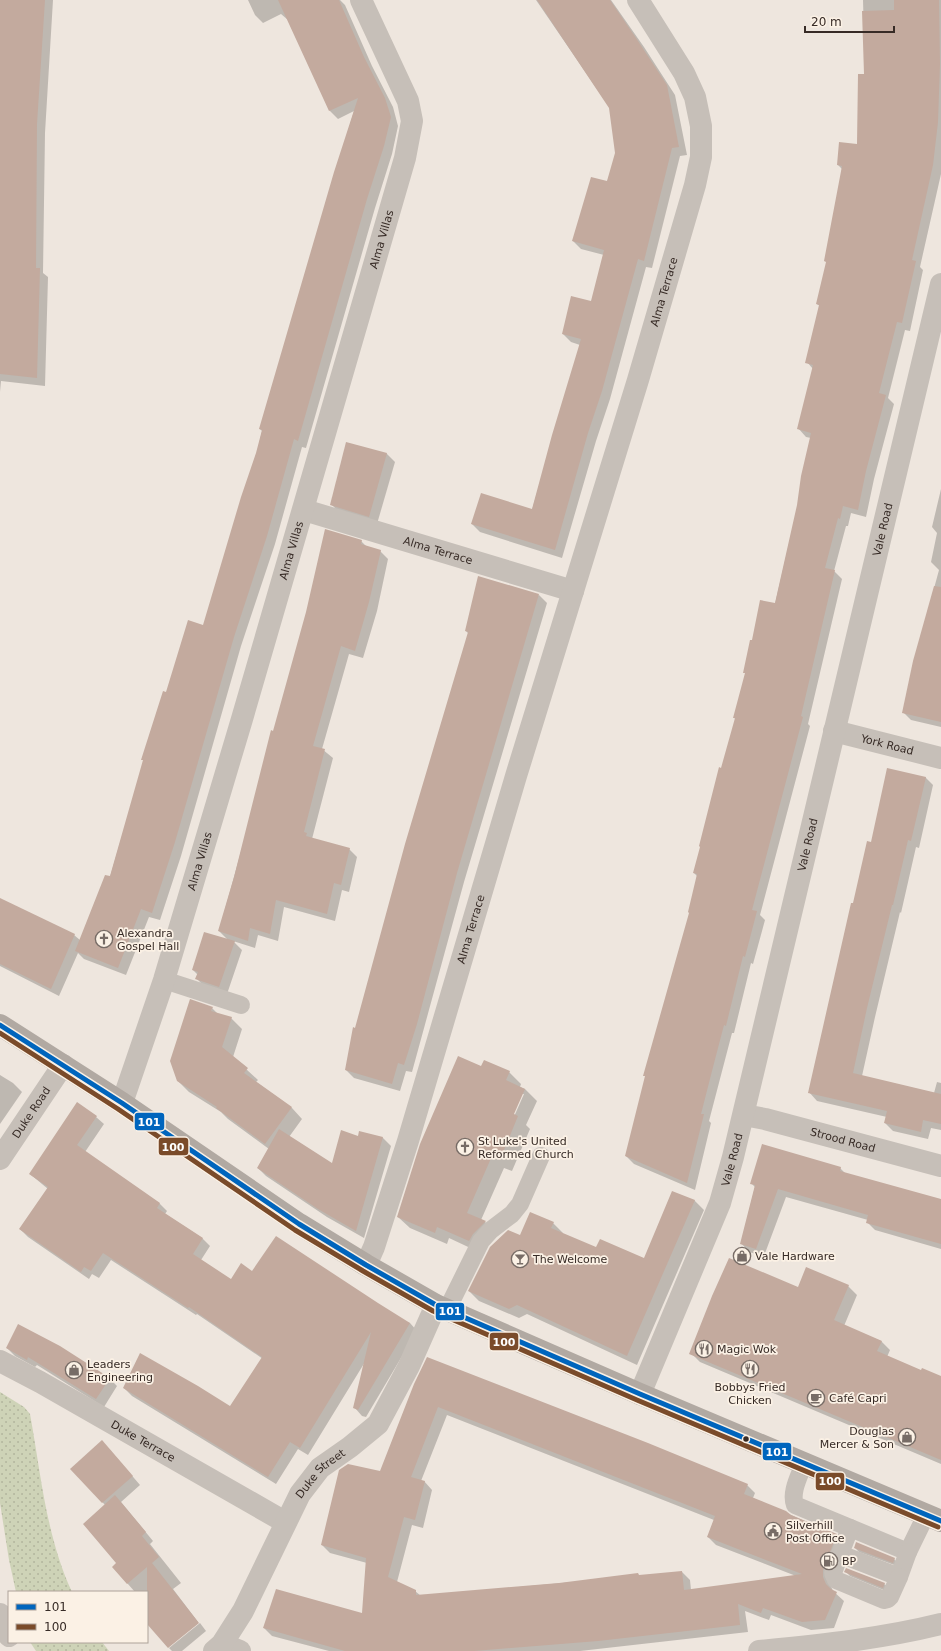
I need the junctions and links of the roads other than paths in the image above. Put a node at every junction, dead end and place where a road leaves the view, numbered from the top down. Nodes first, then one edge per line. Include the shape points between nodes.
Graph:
1 (361, 0) edge
2 (638, 0) edge
3 (941, 284) edge
4 (304, 510) junction
5 (573, 591) junction
6 (834, 731) junction
7 (941, 758) edge
8 (164, 980) junction
9 (241, 1005) dead end
10 (0, 1025) edge
11 (63, 1065) junction
12 (122, 1103) junction
13 (744, 1115) junction
14 (541, 1156) dead end
15 (0, 1159) edge
16 (941, 1166) edge
17 (366, 1266) junction
18 (442, 1308) junction
19 (0, 1361) edge
20 (640, 1394) junction
21 (804, 1463) junction
22 (933, 1518) edge
23 (285, 1522) junction
24 (850, 1528) junction
25 (908, 1552) junction
26 (840, 1554) junction
27 (898, 1577) junction
28 (0, 1614) edge
29 (941, 1624) edge
30 (8, 1634) edge
31 (225, 1649) edge
32 (759, 1651) edge

1 - 4 street, Alma Villas via 408,101 412,121 405,158
2 - 5 street, Alma Terrace via 684,73 695,97 701,126 701,157 638,380
3 - 6 street, Vale Road
4 - 5 street, Alma Terrace
4 - 8 street, Alma Villas
5 - 17 street, Alma Terrace via 408,1141
6 - 7 street, York Road
6 - 13 street, Vale Road
8 - 9 lane
8 - 12 street, Alma Villas
10 - 11 highway
11 - 12 highway
11 - 15 street, Duke Road
12 - 17 highway via 299,1224
13 - 16 street, Strood Road
13 - 20 street, Vale Road via 720,1204
14 - 18 lane via 520,1204 481,1241
17 - 18 highway
18 - 20 highway
18 - 23 street, Duke Street via 378,1424 320,1468 300,1494
19 - 23 street, Duke Terrace
20 - 21 highway
21 - 22 highway
21 - 24 lane via 794,1492 795,1505
22 - 25 lane
23 - 31 street, Duke Street
24 - 25 lane
24 - 26 lane
25 - 27 lane
26 - 27 lane
26 - 27 lane via 833,1574 836,1580 884,1600 890,1597
28 - 30 street
29 - 32 street via 899,1634 817,1646

